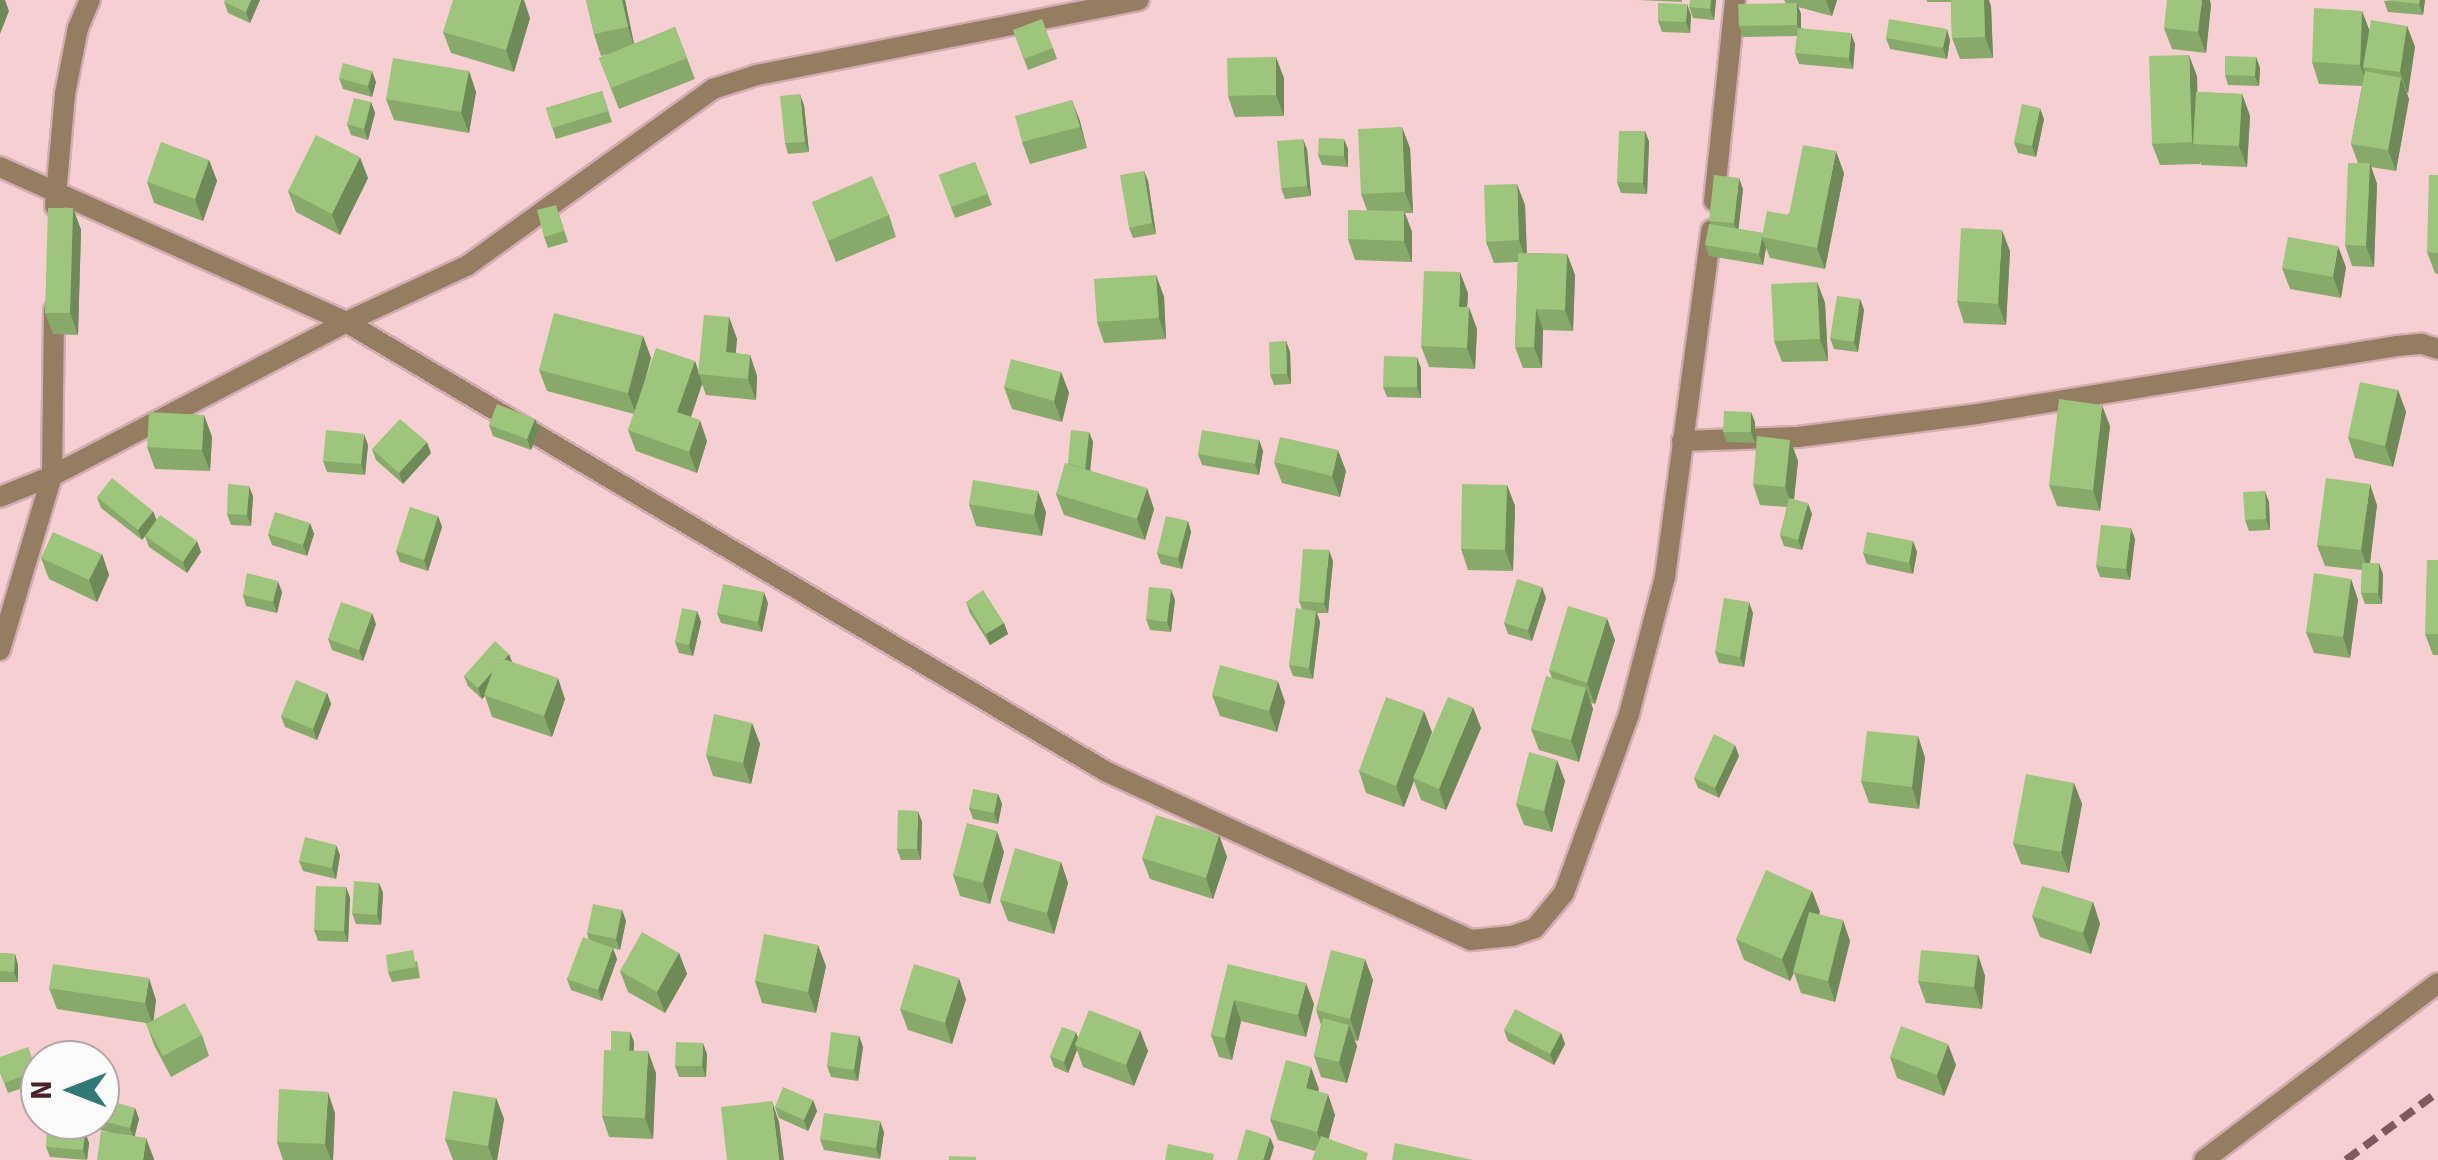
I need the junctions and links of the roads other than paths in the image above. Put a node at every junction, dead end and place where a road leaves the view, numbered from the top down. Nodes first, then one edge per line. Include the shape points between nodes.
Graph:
1 (90, 0) edge
2 (1139, 0) edge
3 (1734, 0) edge
4 (0, 167) edge
5 (55, 193) junction
6 (55, 231) edge
7 (54, 288) edge
8 (346, 322) junction
9 (2438, 350) edge
10 (1682, 441) junction
11 (52, 476) junction
12 (0, 497) edge
13 (0, 650) edge
14 (2438, 983) edge
15 (2204, 1160) edge

1 - 5 street via 65,94
2 - 8 street via 758,75 713,90 468,264
3 - 10 street
4 - 5 street
5 - 6 street
5 - 8 street
7 - 11 street
8 - 10 street via 1107,772 1471,940 1535,928 1564,894 1628,714 1665,576
8 - 11 street
9 - 10 street via 2398,346 1798,436
11 - 12 street
11 - 13 street
14 - 15 street

